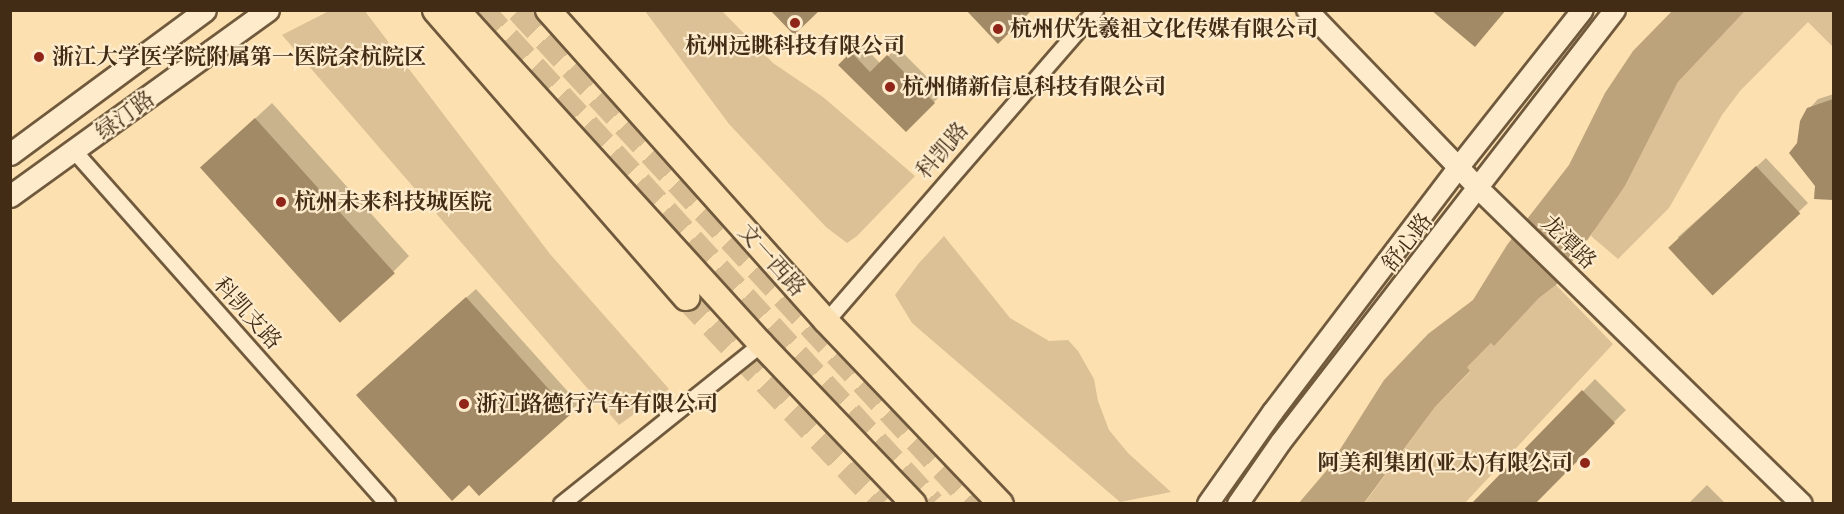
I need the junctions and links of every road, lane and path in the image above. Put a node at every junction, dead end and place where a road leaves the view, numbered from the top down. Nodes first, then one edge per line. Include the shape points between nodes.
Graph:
1 (205, 10) edge
2 (268, 10) edge
3 (436, 10) edge
4 (457, 10) edge
5 (548, 10) edge
6 (1095, 10) edge
7 (1307, 10) edge
8 (1583, 10) edge
9 (1615, 10) edge
10 (75, 152) junction
11 (10, 154) edge
12 (1458, 168) junction
13 (1479, 189) junction
14 (10, 196) edge
15 (686, 297) tunnel mouth
16 (826, 321) junction
17 (761, 344) junction
18 (387, 504) edge
19 (561, 504) edge
20 (914, 504) edge
21 (1001, 504) edge
22 (1208, 504) edge
23 (1238, 504) edge
24 (1802, 504) edge

1 - 11 main road, 绿汀路
2 - 10 main road, 绿汀路
3 - 15 highway
4 - 17 main road
5 - 16 main road, 文一西路
6 - 16 street, 科凯路
7 - 12 street, 龙潭路
8 - 12 street, 舒心路
9 - 13 street, 舒心路
10 - 14 main road, 绿汀路
10 - 18 street, 科凯支路
12 - 13 street, 龙潭路
12 - 22 street, 舒心路
13 - 23 street, 舒心路 via 1281,442
13 - 24 street, 龙潭路
16 - 21 main road, 文一西路
17 - 19 street
17 - 20 main road

